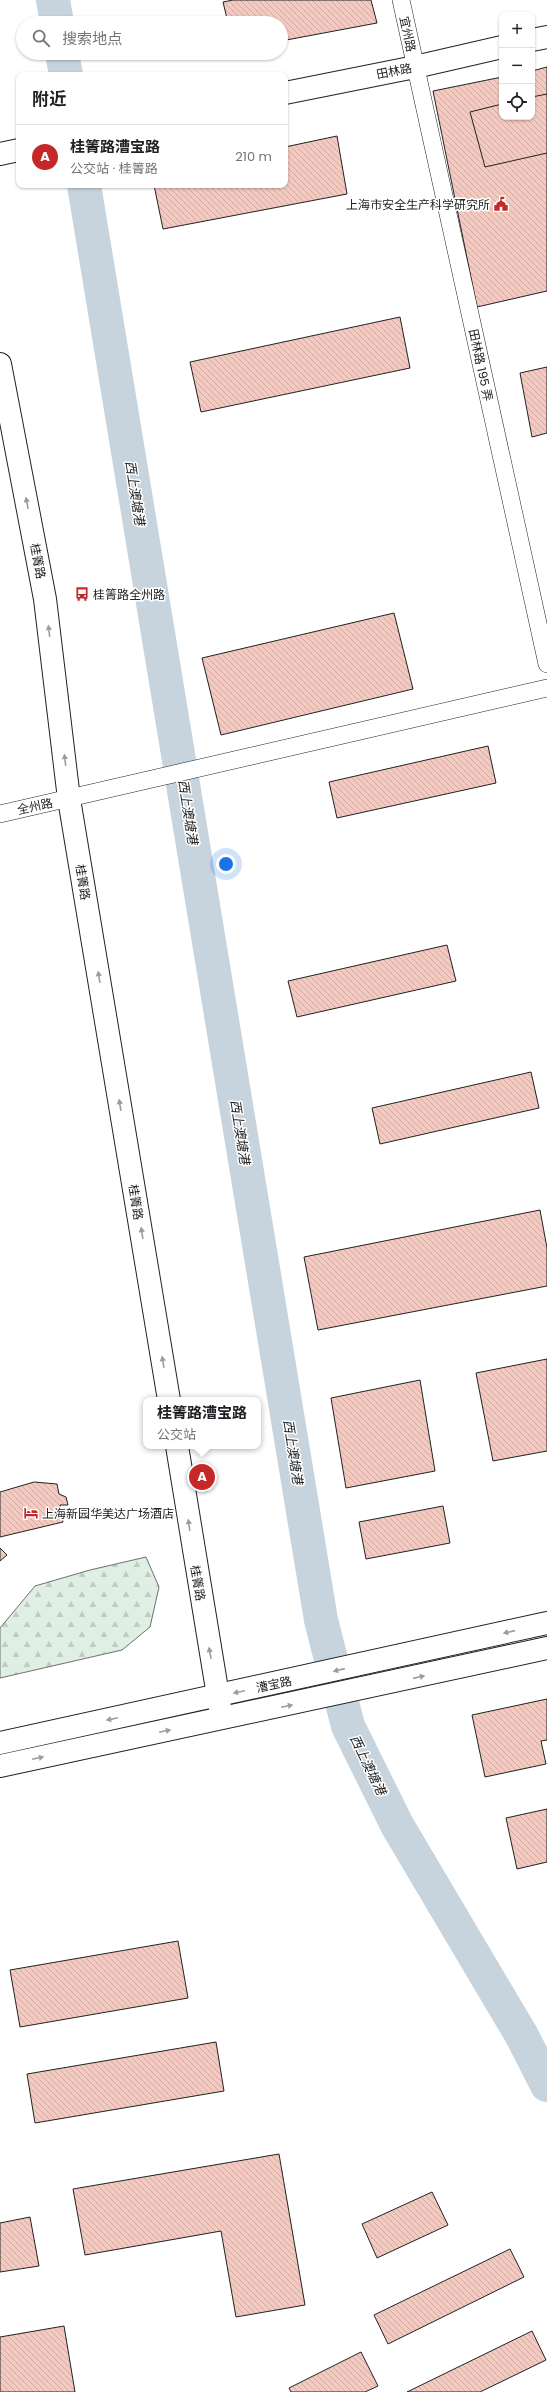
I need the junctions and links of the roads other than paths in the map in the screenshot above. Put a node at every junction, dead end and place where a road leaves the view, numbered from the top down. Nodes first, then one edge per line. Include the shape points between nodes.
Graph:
1 (401, 0) edge
2 (547, 37) edge
3 (535, 39) edge
4 (499, 48) edge
5 (415, 67) junction
6 (288, 92) edge
7 (16, 151) edge
8 (0, 154) edge
9 (0, 364) edge
10 (547, 664) edge
11 (547, 688) edge
12 (69, 799) junction
13 (0, 814) edge
14 (169, 1397) edge
15 (177, 1449) edge
16 (547, 1623) edge
17 (547, 1648) edge
18 (217, 1696) junction
19 (221, 1719) junction
20 (0, 1743) edge
21 (0, 1766) edge

1 - 5 street, 宜州路
2 - 3 street
4 - 5 street, 田林路
5 - 6 street, 田林路
5 - 10 street, 田林路 195 弄
7 - 8 street
12 -> 9 street, 桂箐路 via 45,599
11 - 12 street, 全州路
12 - 13 street, 全州路
14 -> 12 street, 桂箐路
18 -> 15 street, 桂箐路
16 -> 18 street, 漕宝路
19 -> 17 street, 漕宝路
18 - 19 street, 桂箐路
18 -> 20 street, 漕宝路
21 -> 19 street, 漕宝路

